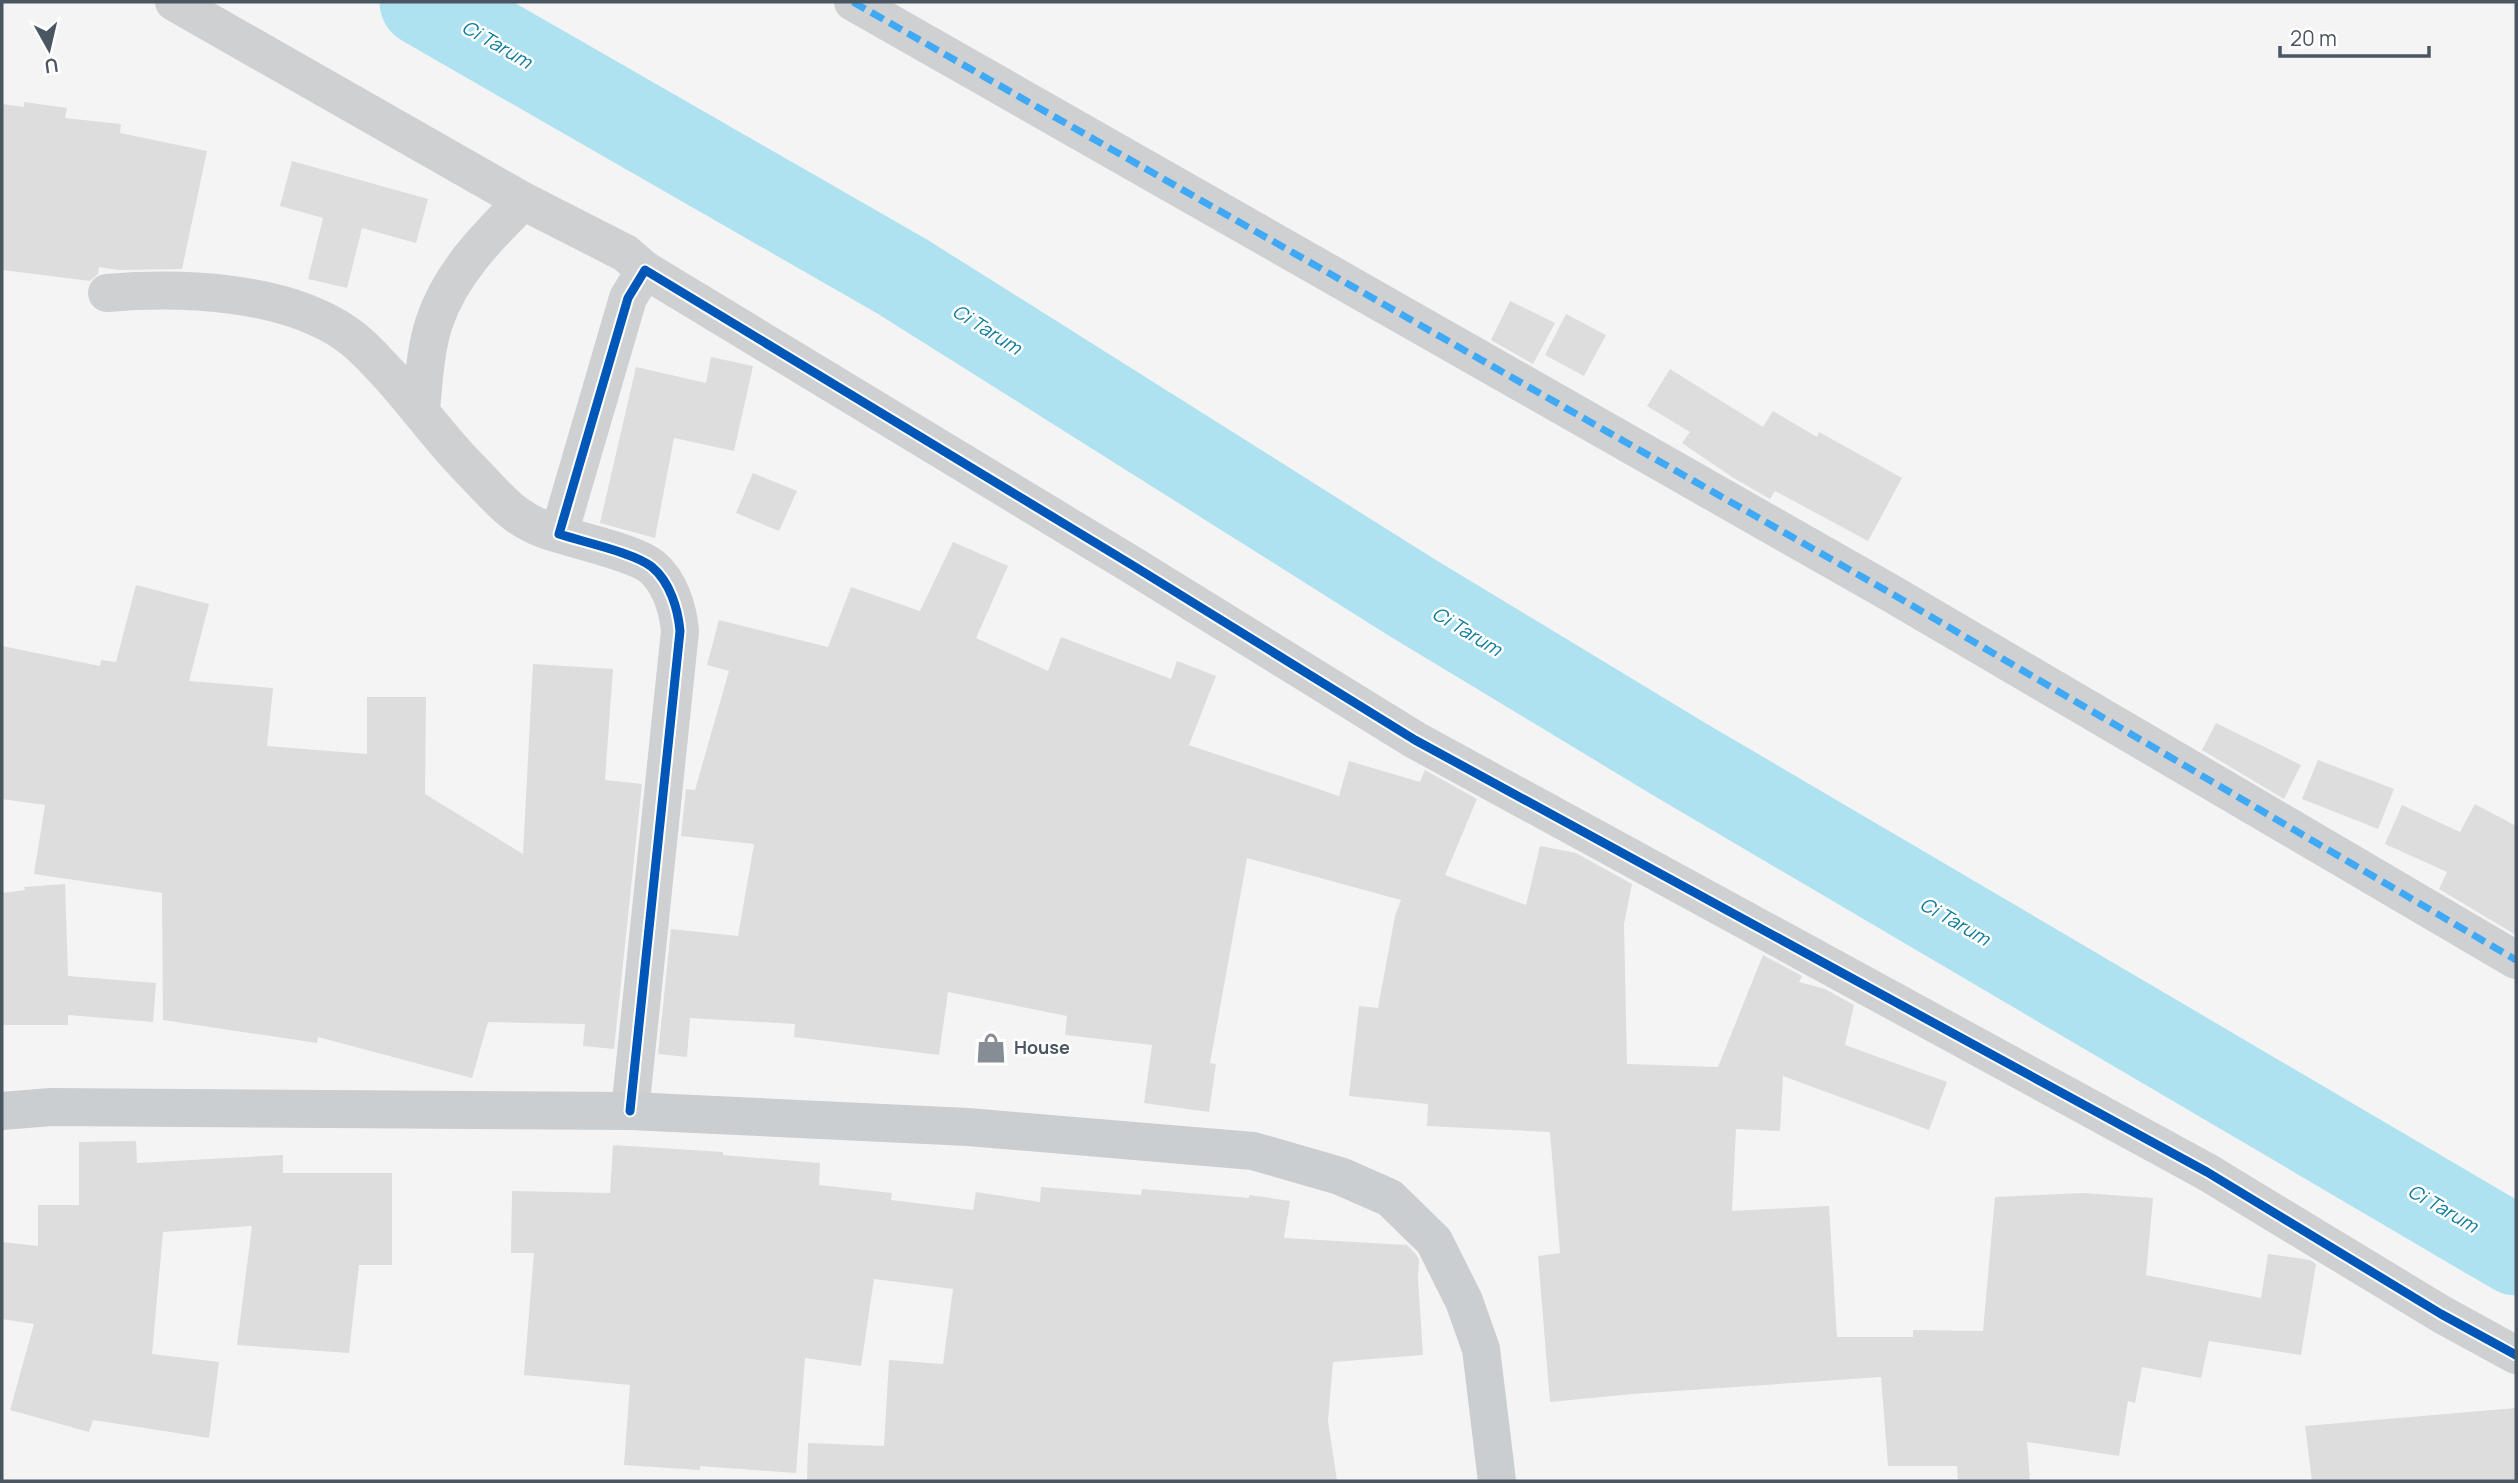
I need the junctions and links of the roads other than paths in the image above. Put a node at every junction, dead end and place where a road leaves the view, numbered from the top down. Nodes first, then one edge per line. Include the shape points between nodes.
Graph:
1 (174, 2) edge
2 (853, 2) edge
3 (523, 201) junction
4 (645, 270) junction
5 (107, 293) dead end
6 (421, 410) junction
7 (559, 534) junction
8 (2516, 960) edge
9 (2, 1111) edge
10 (630, 1111) junction
11 (2516, 1355) edge
12 (1497, 1481) edge

1 - 3 street
2 - 8 street via 1894,595
3 - 4 street via 625,253
3 - 6 street via 484,240 444,297 426,356
4 - 7 street via 628,298
4 - 11 street via 1415,740 2207,1172
5 - 6 street via 154,289 243,295 315,316 346,333
6 - 7 street via 463,463 512,513 531,526
7 - 10 street via 652,566 678,614 680,631
9 - 10 main road via 51,1107
10 - 12 main road via 968,1127 1253,1151 1340,1176 1390,1198 1434,1241 1464,1301 1481,1349

